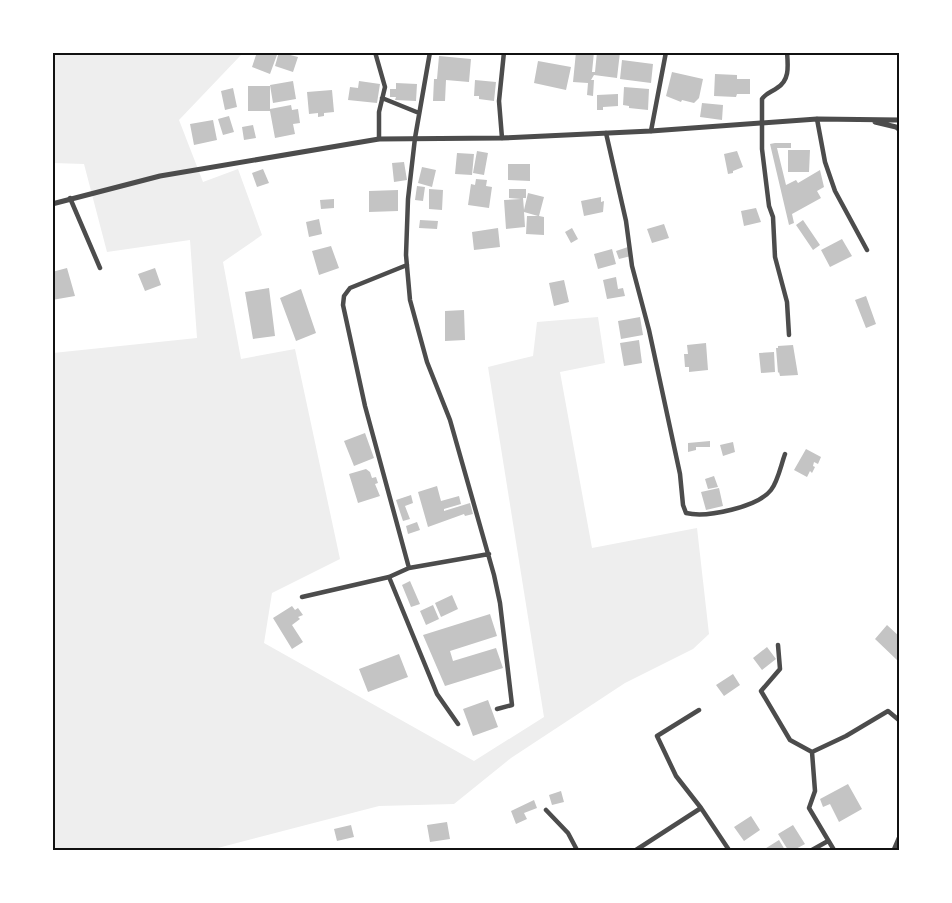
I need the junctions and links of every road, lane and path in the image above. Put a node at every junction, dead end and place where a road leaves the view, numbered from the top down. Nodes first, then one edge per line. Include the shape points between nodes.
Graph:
1 (375, 52) edge
2 (430, 52) edge
3 (504, 52) edge
4 (666, 52) edge
5 (787, 52) edge
6 (382, 98) junction
7 (419, 113) junction
8 (817, 119) junction
9 (868, 120) junction
10 (900, 120) edge
11 (762, 122) junction
12 (900, 130) edge
13 (651, 131) junction
14 (606, 133) junction
15 (415, 138) junction
16 (502, 138) junction
17 (379, 139) junction
18 (70, 198) junction
19 (52, 204) edge
20 (867, 250) dead end
21 (407, 265) junction
22 (100, 268) dead end
23 (789, 335) dead end
24 (785, 454) dead end
25 (489, 554) junction
26 (409, 568) junction
27 (389, 577) junction
28 (302, 597) dead end
29 (778, 645) dead end
30 (497, 710) dead end
31 (699, 710) dead end
32 (900, 721) edge
33 (458, 724) dead end
34 (812, 752) junction
35 (701, 808) junction
36 (546, 810) dead end
37 (900, 836) edge
38 (828, 841) junction
39 (577, 850) edge
40 (636, 850) edge
41 (729, 850) edge
42 (812, 850) edge
43 (834, 850) edge
44 (894, 850) edge

1 - 6 street via 384,83
2 - 7 street
3 - 16 street via 499,101
4 - 13 street
5 - 11 street via 786,78 762,99
6 - 7 street
6 - 17 street
7 - 15 street
8 - 9 street
8 - 11 street
8 - 20 street via 835,191
9 - 10 street
9 - 12 street
11 - 13 street
11 - 23 street via 775,257 787,302
13 - 14 street
14 - 16 street
14 - 24 street via 632,266 681,474 686,513 710,515 770,492
15 - 16 street
15 - 17 street
15 - 21 street via 408,199
17 - 18 street via 160,176
18 - 19 street
18 - 22 street
21 - 25 street via 410,300 426,362 450,420
21 - 26 street via 350,288 343,305 365,406
25 - 26 street
25 - 30 street via 500,603 512,705
26 - 27 street
27 - 28 street
27 - 33 street via 437,694
29 - 34 street via 780,669 761,691 790,740
31 - 35 street via 657,736 676,776
32 - 34 street via 888,711
34 - 38 street via 815,791 809,808
35 - 40 street
35 - 41 street
36 - 39 street via 568,833
37 - 44 street
38 - 42 street
38 - 43 street

